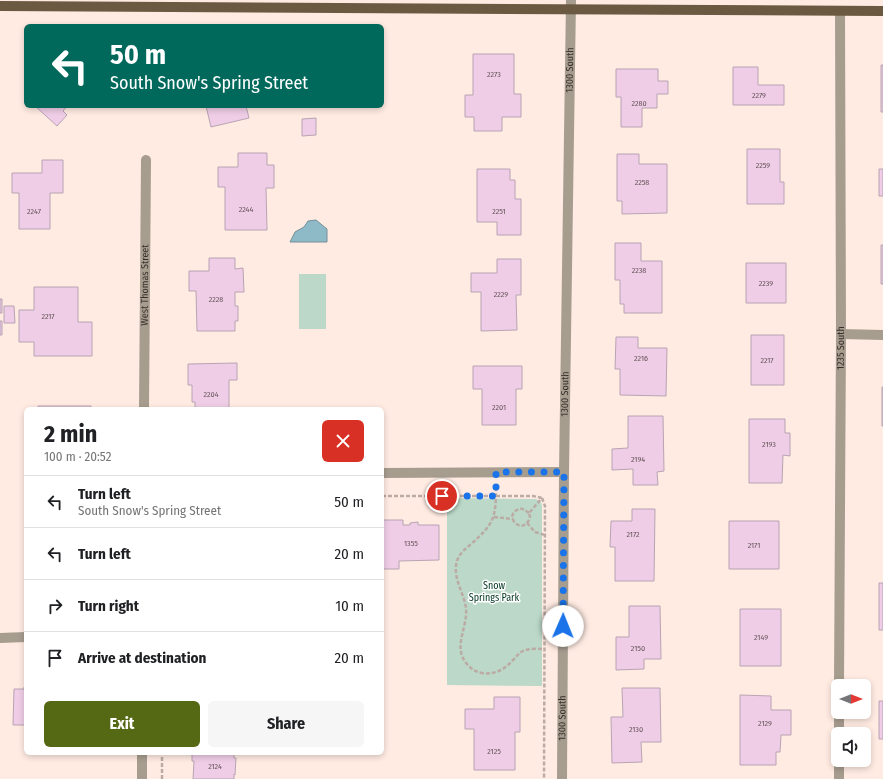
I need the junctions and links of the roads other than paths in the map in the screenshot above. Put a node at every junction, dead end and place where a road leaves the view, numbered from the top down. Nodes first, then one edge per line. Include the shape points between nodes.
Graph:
1 (571, 5) edge
2 (0, 6) edge
3 (840, 11) junction
4 (883, 11) edge
5 (146, 160) dead end
6 (841, 334) junction
7 (883, 335) edge
8 (144, 407) edge
9 (564, 472) junction
10 (384, 473) edge
11 (0, 638) edge
12 (24, 638) edge
13 (839, 679) edge
14 (142, 755) edge
15 (839, 767) edge
16 (142, 779) edge
17 (562, 779) edge
18 (839, 779) edge

1 - 2 main road
1 - 3 main road
1 - 9 street, 1300 South
3 - 4 main road
3 - 6 street, 1235 South
5 - 8 street, West Thomas Street
6 - 7 street
6 - 13 street, 1235 South
9 - 10 street
9 - 17 street, 1300 South
11 - 12 street
14 - 16 street
15 - 18 street

